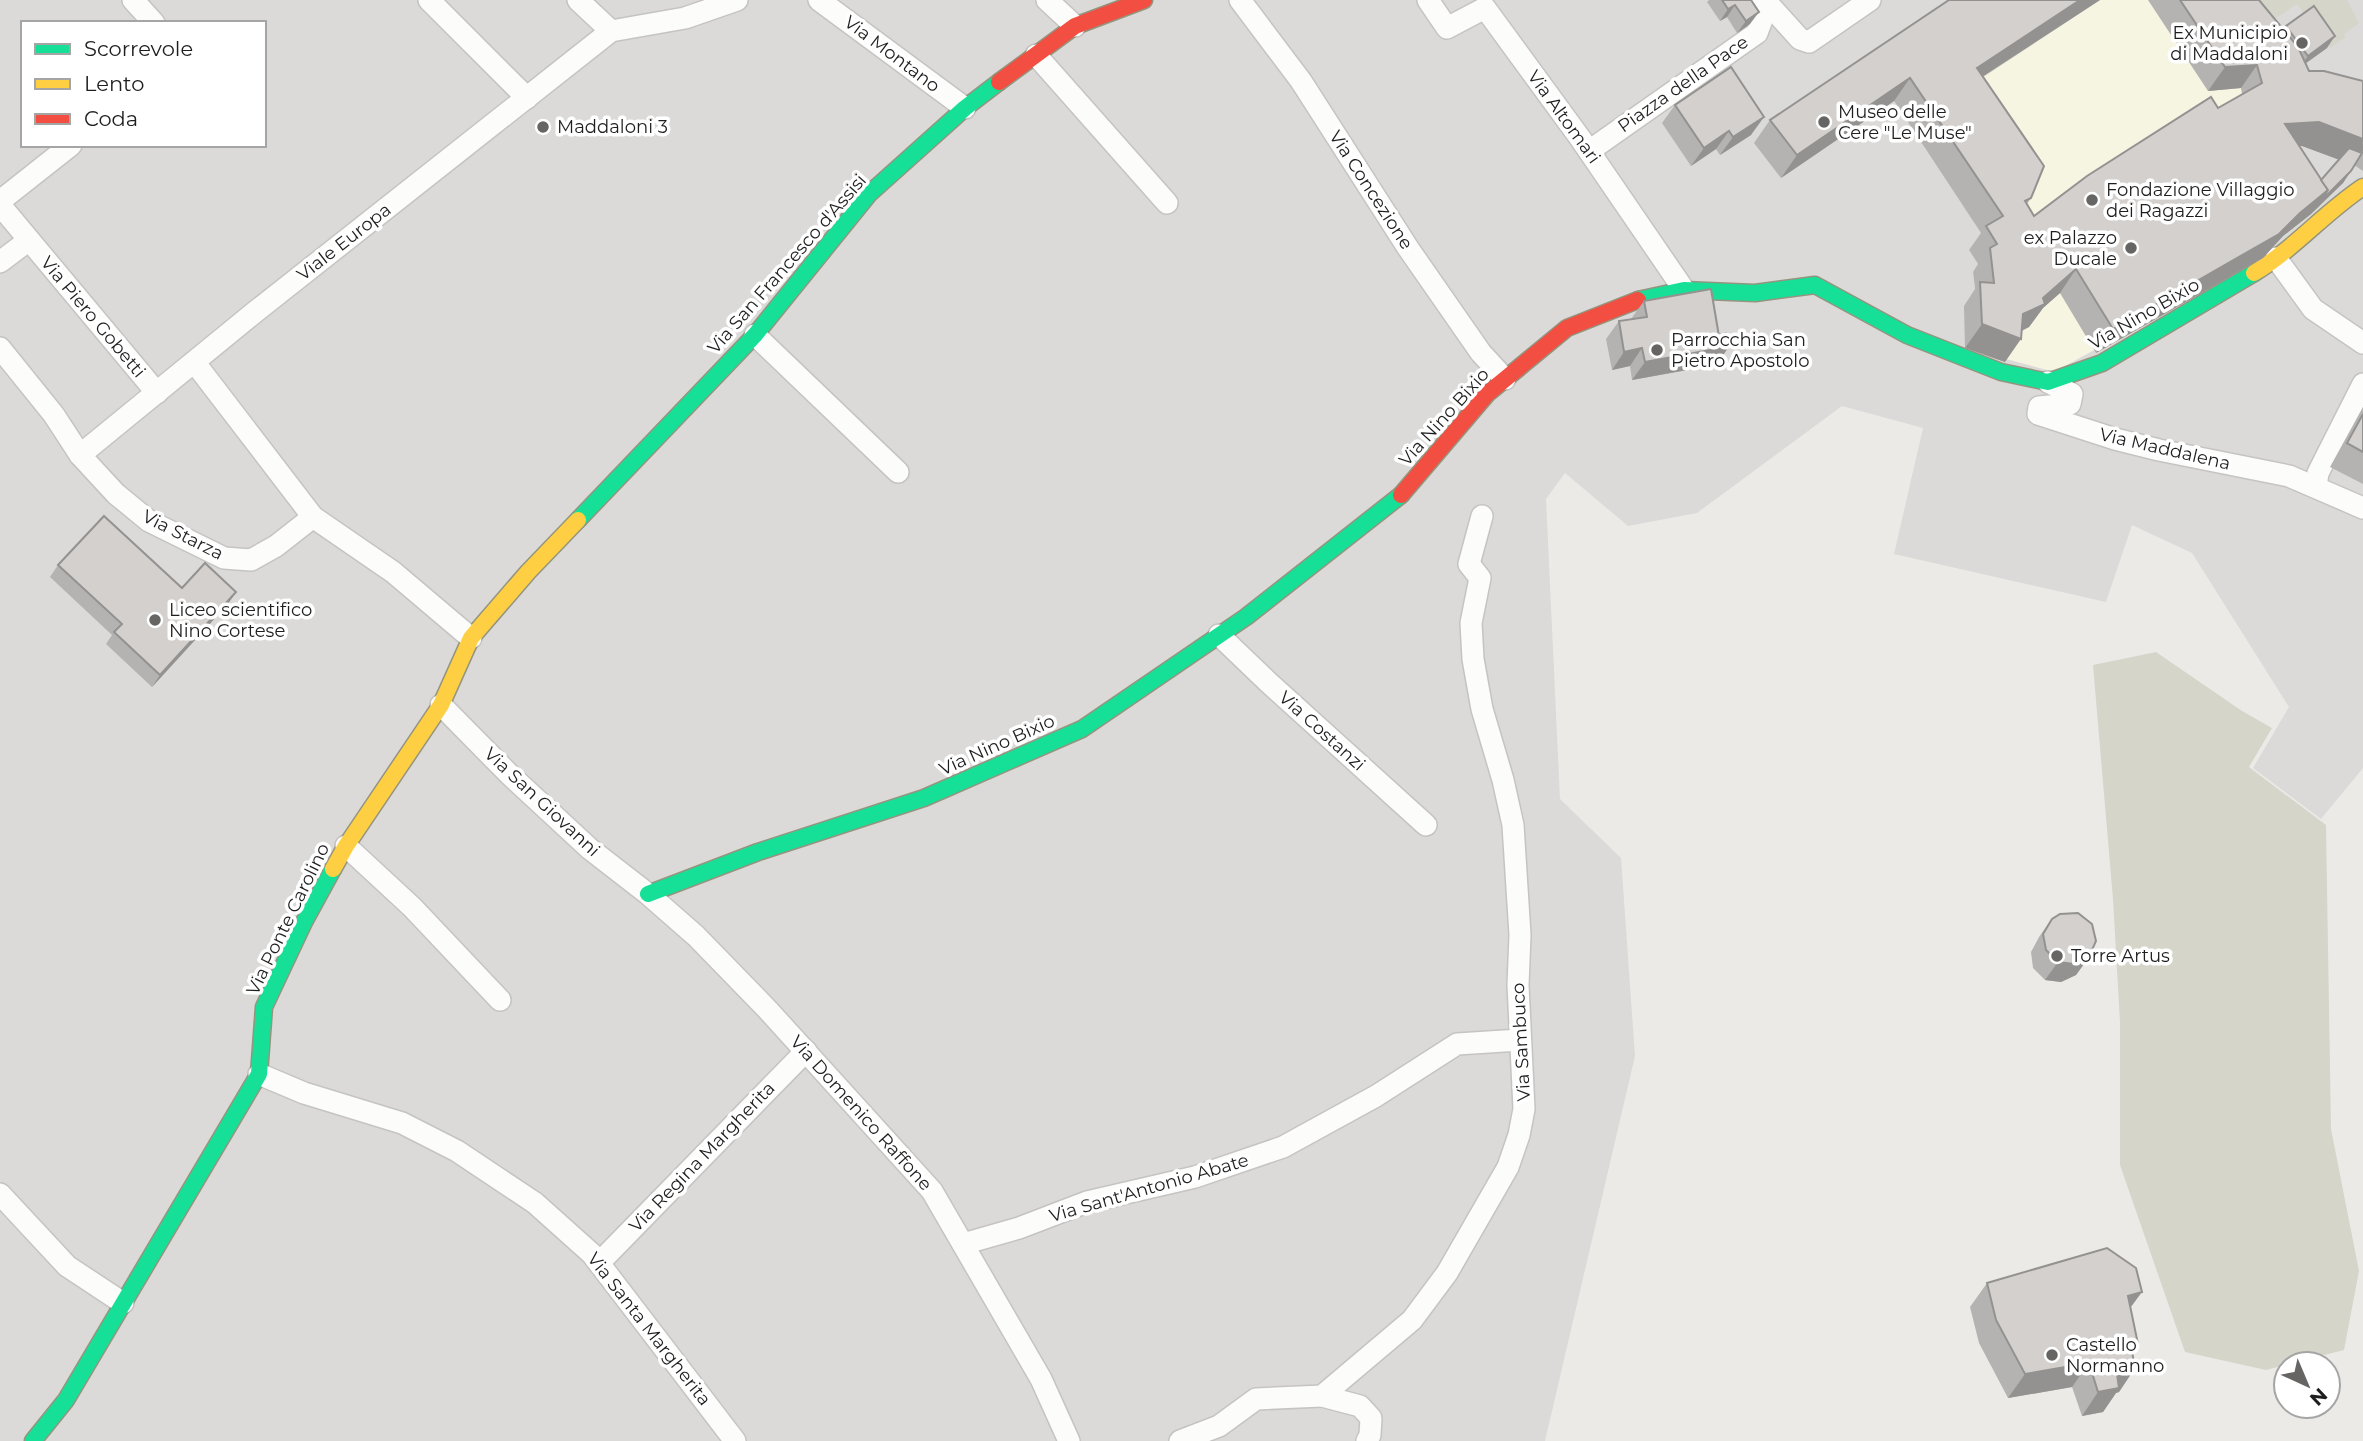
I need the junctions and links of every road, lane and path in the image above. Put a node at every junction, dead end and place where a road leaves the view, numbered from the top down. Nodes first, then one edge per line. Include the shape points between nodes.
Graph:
1 (133, 0) edge
2 (429, 0) edge
3 (579, 0) edge
4 (737, 0) edge
5 (819, 0) edge
6 (1047, 0) edge
7 (1144, 0) edge
8 (1240, 0) edge
9 (1428, 0) edge
10 (1870, 0) edge
11 (1767, 4) edge
12 (152, 21) edge
13 (1075, 26) junction
14 (611, 31) junction
15 (1036, 55) junction
16 (527, 98) junction
17 (965, 108) junction
18 (69, 147) edge
19 (1589, 151) junction
20 (2363, 187) edge
21 (0, 203) edge
22 (1167, 203) dead end
23 (29, 240) junction
24 (2276, 258) junction
25 (0, 262) edge
26 (1684, 290) junction
27 (755, 335) junction
28 (2363, 343) edge
29 (0, 348) edge
30 (195, 363) junction
31 (1505, 379) junction
32 (2048, 382) junction
33 (2363, 384) edge
34 (157, 393) junction
35 (80, 455) junction
36 (898, 472) dead end
37 (2316, 487) junction
38 (2363, 508) edge
39 (1482, 516) dead end
40 (313, 517) junction
41 (1219, 635) junction
42 (471, 638) junction
43 (441, 705) junction
44 (1426, 825) dead end
45 (346, 846) junction
46 (648, 894) junction
47 (500, 1000) dead end
48 (1520, 1040) junction
49 (806, 1051) junction
50 (259, 1074) junction
51 (0, 1194) edge
52 (963, 1244) junction
53 (599, 1263) junction
54 (123, 1303) junction
55 (1322, 1396) junction
56 (33, 1441) edge
57 (735, 1441) edge
58 (1069, 1441) edge
59 (1180, 1441) edge
60 (1367, 1441) edge

1 - 12 street
2 - 16 street
3 - 14 street
4 - 14 street via 685,18
5 - 17 street, Via Montano
6 - 13 street
7 - 13 street, Via San Francesco d'Assisi
8 - 31 street, Via Concezione via 1301,81 1480,353
9 - 19 street, Via Altomari via 1447,28 1485,8
10 - 11 street, Piazza della Pace via 1809,42 1800,39
11 - 19 street, Piazza della Pace via 1757,33
13 - 15 street, Via San Francesco d'Assisi
14 - 16 street, Viale Europa
15 - 17 street, Via San Francesco d'Assisi
15 - 22 street
16 - 30 street, Viale Europa
17 - 27 street, Via San Francesco d'Assisi via 869,194
18 - 21 street
19 - 26 street, Via Altomari
20 - 24 street, Via Nino Bixio
21 - 23 street, Via Piero Gobetti
23 - 25 street, Via Piero Gobetti
23 - 34 street, Via Piero Gobetti
24 - 28 street via 2313,309
24 - 32 street, Via Nino Bixio via 2102,363
26 - 31 street, Via Nino Bixio via 1648,296 1567,328
26 - 32 street, Via Nino Bixio via 1755,293 1815,285 1907,335 2001,373
27 - 36 street
27 - 42 street, Via San Francesco d'Assisi via 528,572
29 - 35 street, Via Starza
30 - 34 street, Viale Europa
30 - 40 street
31 - 41 street, Via Nino Bixio via 1479,402 1396,500
32 - 37 street, Via Maddalena via 2072,394 2070,404 2039,407 2038,414 2115,439 2289,476
33 - 37 street via 2318,473
34 - 35 street, Viale Europa
35 - 40 street, Via Starza via 149,522 224,558 251,560
37 - 38 street, Via Maddalena
39 - 48 street, Via Sambuco via 1469,564 1480,578 1471,623 1473,659 1513,825
40 - 42 street via 393,572
41 - 44 street, Via Costanzi
41 - 46 street, Via Nino Bixio via 1082,729 924,798 758,852
42 - 43 street, Via Ponte Carolino
43 - 45 street, Via Ponte Carolino
43 - 46 street, Via San Giovanni via 590,849
45 - 47 street via 412,907
45 - 50 street, Via Ponte Carolino via 264,1007
46 - 49 street, Via Domenico Raffone via 696,936
48 - 52 street, Via Sant'Antonio Abate via 1457,1044 1283,1147 1195,1177 1087,1202
48 - 55 street, Via Sambuco via 1524,1109 1508,1167 1447,1273 1412,1320
49 - 52 street, Via Domenico Raffone via 932,1191
49 - 53 street, Via Regina Margherita
50 - 53 street, Via Santa Margherita via 402,1123 457,1151 535,1203
50 - 54 street, Via Ponte Carolino
51 - 54 street via 67,1266
52 - 58 street, Via Domenico Raffone via 1041,1379
53 - 57 street, Via Santa Margherita
54 - 56 street, Via Ponte Carolino via 66,1400
55 - 59 street via 1256,1399 1219,1426
55 - 60 street via 1360,1406 1371,1418

